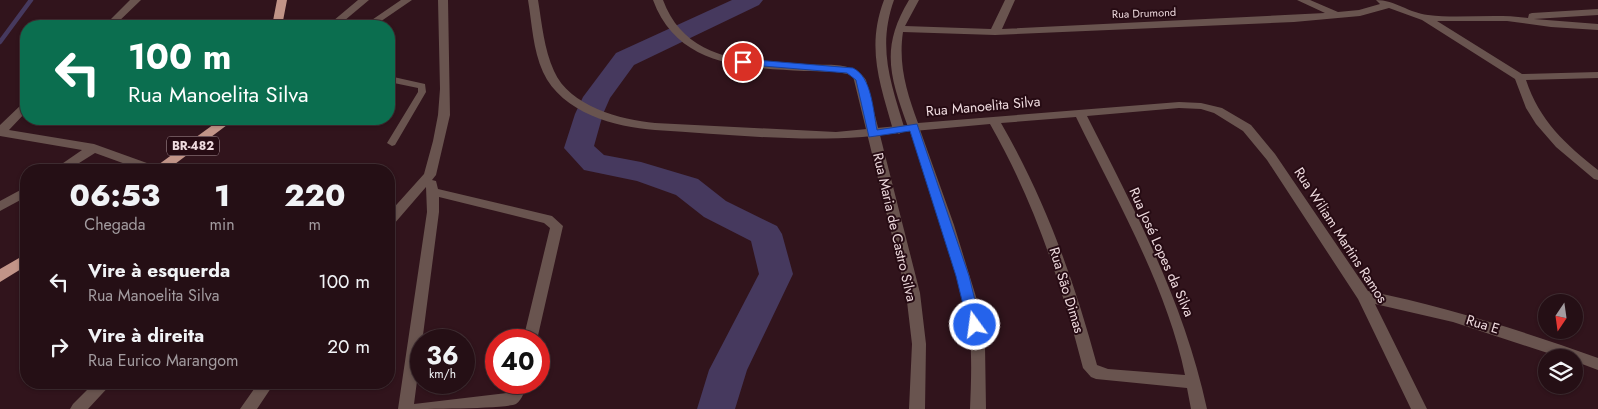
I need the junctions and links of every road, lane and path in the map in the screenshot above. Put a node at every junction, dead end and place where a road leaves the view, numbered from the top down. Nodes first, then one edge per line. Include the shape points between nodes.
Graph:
1 (136, 0) edge
2 (282, 0) edge
3 (364, 0) edge
4 (407, 0) edge
5 (533, 0) edge
6 (658, 0) edge
7 (889, 0) edge
8 (914, 0) edge
9 (1010, 0) edge
10 (1302, 0) edge
11 (442, 1) edge
12 (1383, 2) edge
13 (1598, 12) edge
14 (1339, 16) junction
15 (1424, 18) junction
16 (1507, 18) junction
17 (115, 20) edge
18 (278, 20) edge
19 (339, 20) edge
20 (377, 20) edge
21 (1598, 26) edge
22 (899, 29) junction
23 (996, 32) junction
24 (1598, 75) edge
25 (1520, 78) junction
26 (395, 80) edge
27 (20, 112) edge
28 (1080, 113) junction
29 (1232, 117) joint
30 (993, 119) junction
31 (220, 125) edge
32 (914, 127) junction
33 (899, 130) junction
34 (0, 132) edge
35 (873, 134) junction
36 (392, 143) dead end
37 (94, 148) junction
38 (69, 164) edge
39 (138, 164) edge
40 (166, 164) edge
41 (430, 175) junction
42 (1598, 176) edge
43 (434, 192) junction
44 (20, 195) edge
45 (0, 207) edge
46 (395, 214) edge
47 (20, 263) edge
48 (0, 276) edge
49 (1364, 296) junction
50 (533, 329) edge
51 (1598, 364) edge
52 (1194, 382) junction
53 (99, 389) edge
54 (263, 389) edge
55 (515, 394) edge
56 (78, 409) edge
57 (248, 409) edge
58 (406, 409) edge
59 (418, 409) edge
60 (917, 409) edge
61 (978, 409) edge
62 (1199, 409) edge
63 (1419, 409) edge

1 - 17 street
2 - 18 highway
3 - 19 street
4 - 20 street
5 - 35 street, Rua Manoelita Silva via 550,73 562,90 603,117 645,125 824,136
6 - 35 street, Rua Maria de Castro Silva via 669,25 691,45 709,54 761,64 849,70 857,74
7 - 33 street via 880,23 878,47
8 - 22 street
9 - 23 street
10 - 14 street
11 - 41 street via 444,115
12 - 14 street, Rua Drumond via 1360,13
12 - 15 street
13 - 16 street
14 - 23 street, Rua Drumond
15 - 16 street
15 - 25 street via 1471,44
16 - 21 street
22 - 23 street, Rua Drumond
22 - 32 street via 896,78
24 - 25 street
25 - 42 street via 1524,94 1539,122 1553,139
26 - 36 lane via 422,86 422,92
27 - 34 street
28 - 29 street, Rua Manoelita Silva via 1201,106
28 - 30 street, Rua Manoelita Silva
28 - 52 street, Rua José Lopes da Silva via 1172,308
29 - 49 street, Rua Wiliam Martins Ramos via 1247,128 1271,157
30 - 32 street, Rua Manoelita Silva
30 - 52 street, Rua São Dimas via 1040,208 1066,279 1090,368 1108,375
31 - 40 highway, BR-482
32 - 33 street, Rua Manoelita Silva
32 - 61 street via 963,276 975,325
33 - 35 street, Rua Manoelita Silva
34 - 37 street
35 - 60 street, Rua Maria de Castro Silva via 913,293 918,344
37 - 38 street
37 - 39 street
41 - 43 street
41 - 46 street
43 - 50 street via 548,219 557,226
43 - 58 street
44 - 45 street
47 - 48 highway
49 - 51 street, Rua E via 1475,321
49 - 63 street, Rua Wiliam Martins Ramos
52 - 62 street, Rua José Lopes da Silva
53 - 56 street
54 - 57 street
55 - 59 street via 511,399

